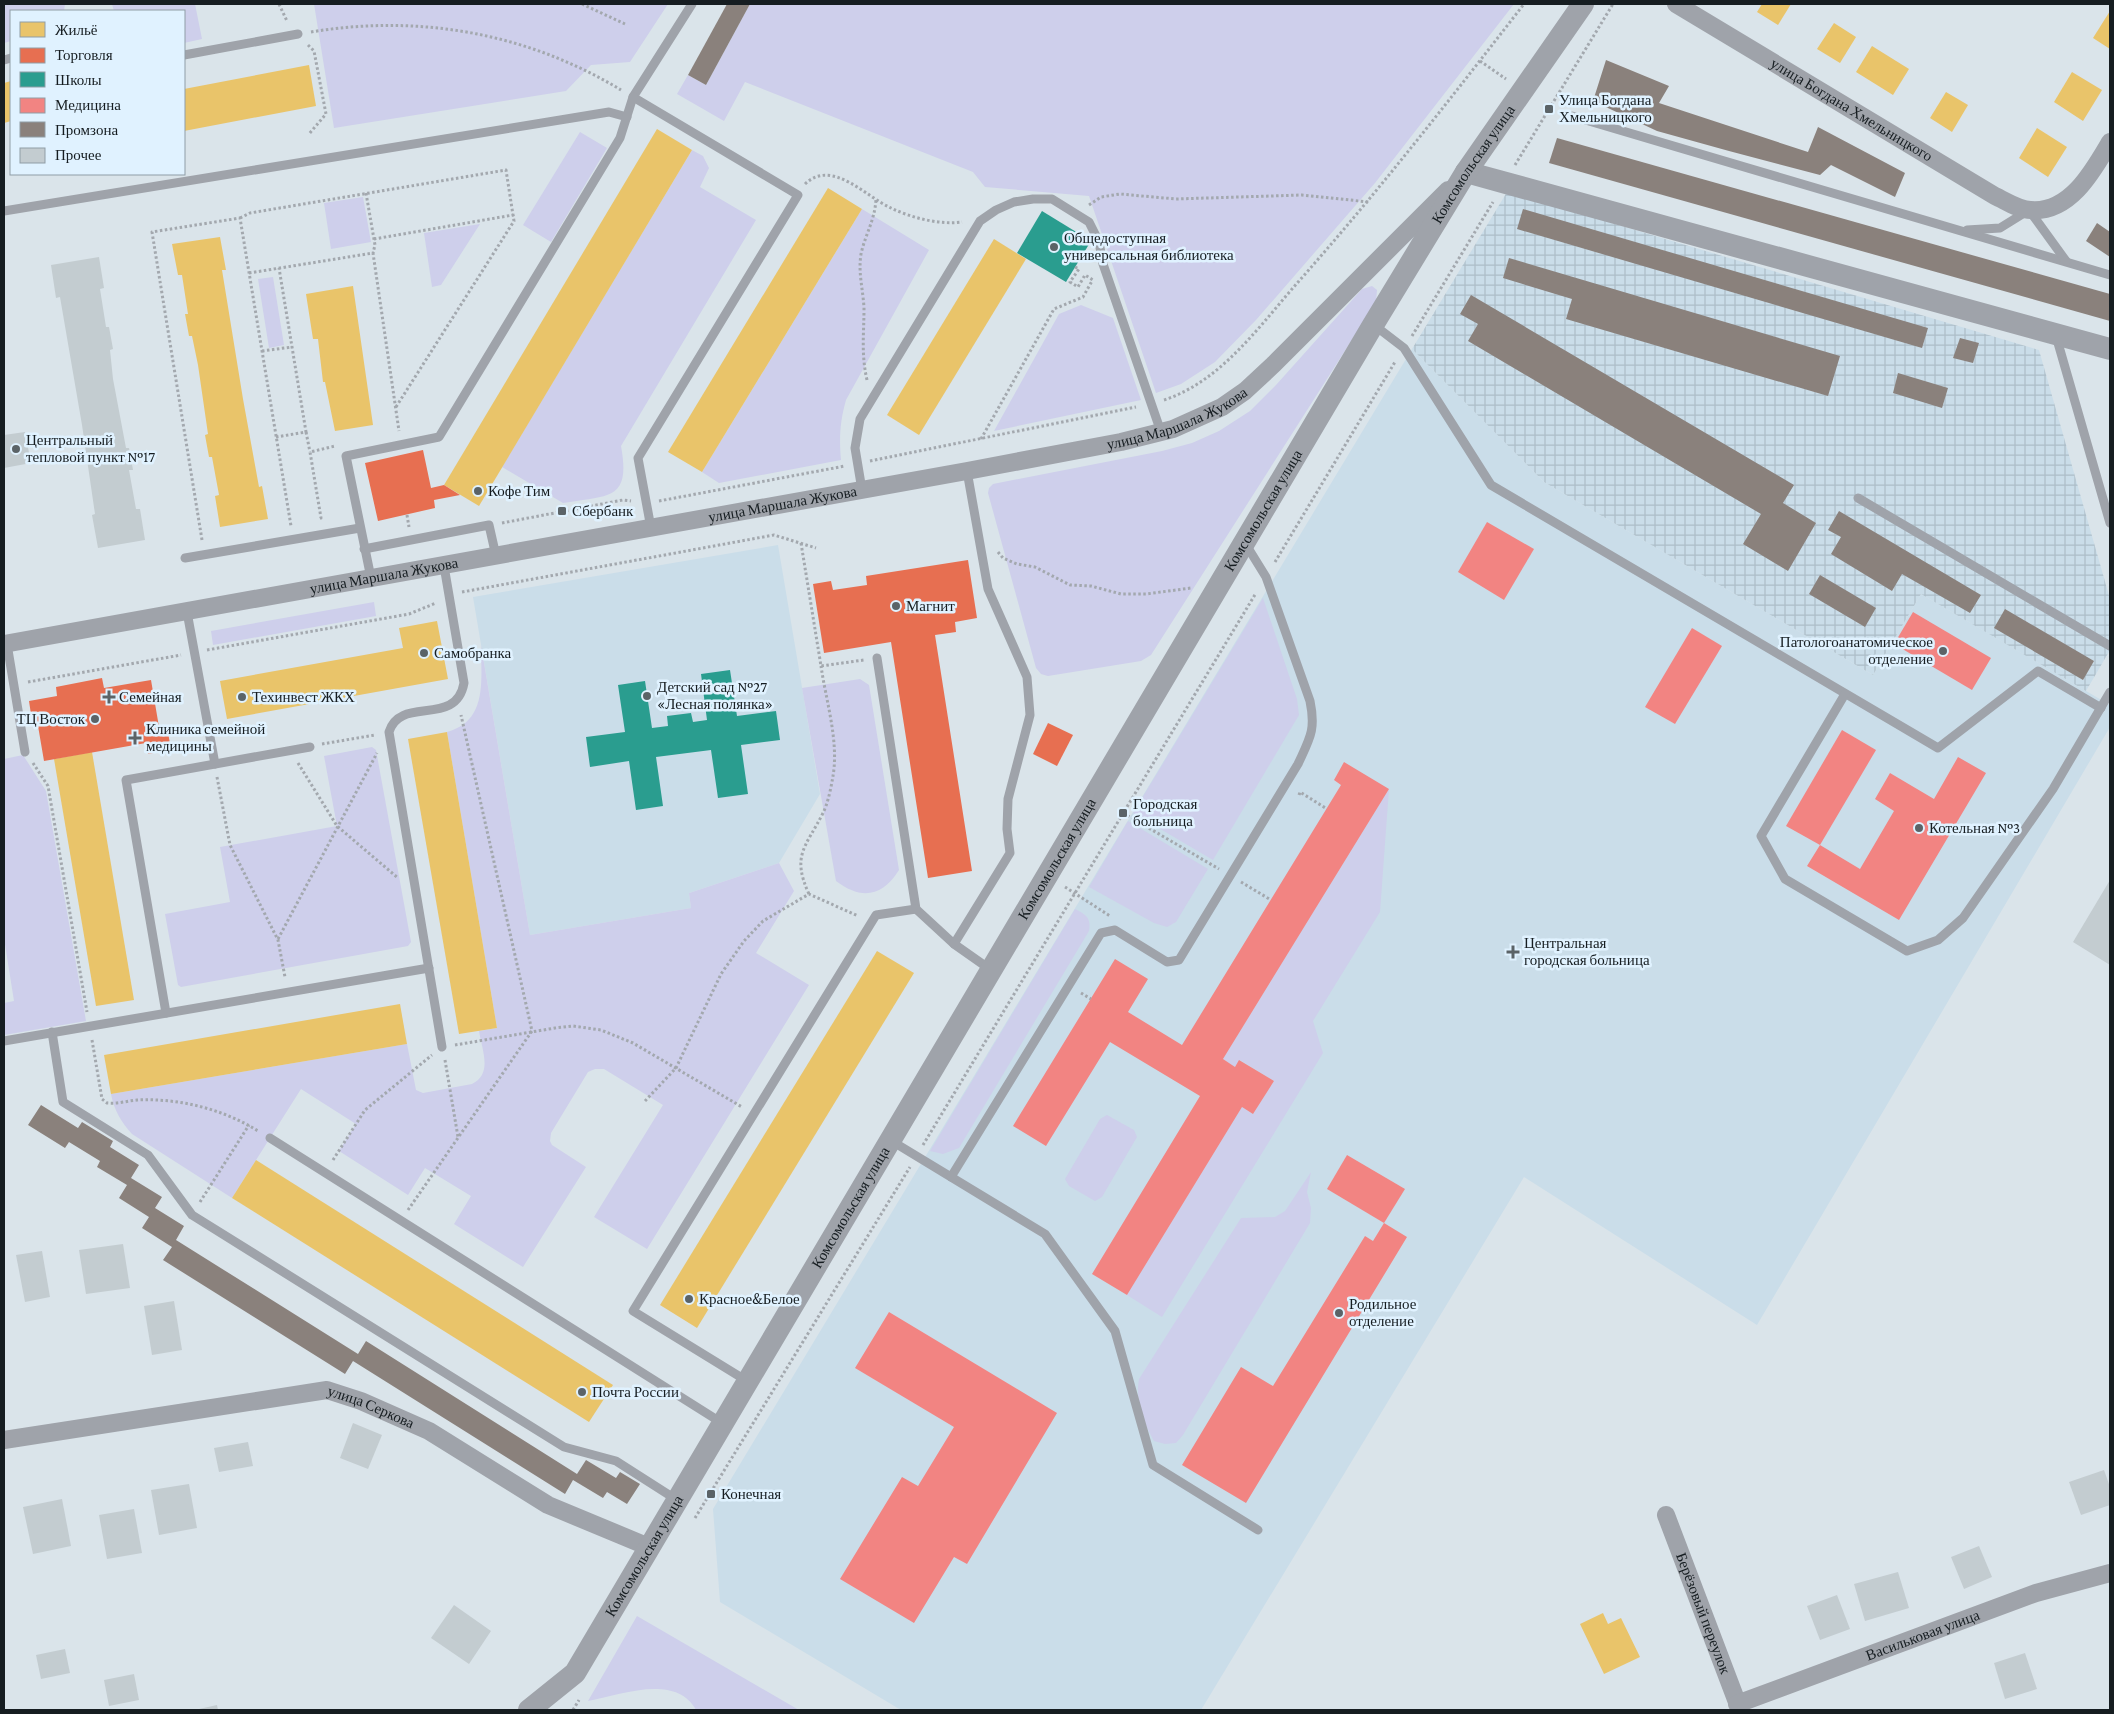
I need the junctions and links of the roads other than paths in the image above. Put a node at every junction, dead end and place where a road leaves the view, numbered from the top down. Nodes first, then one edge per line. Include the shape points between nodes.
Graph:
1 (692, 4) edge
2 (1583, 4) edge
3 (1676, 4) edge
4 (298, 34) road end
5 (185, 55) edge
6 (634, 97) junction
7 (1572, 116) dead end
8 (627, 117) junction
9 (2110, 142) edge
10 (1466, 172) junction
11 (2029, 210) junction
12 (4, 211) edge
13 (1959, 230) junction
14 (2066, 262) junction
15 (2110, 275) edge
16 (1373, 325) junction
17 (2056, 334) junction
18 (2110, 349) edge
19 (1161, 432) junction
20 (967, 471) junction
21 (862, 490) junction
22 (1858, 498) dead end
23 (2110, 523) edge
24 (360, 528) junction
25 (651, 528) junction
26 (1245, 542) junction
27 (364, 549) junction
28 (496, 556) junction
29 (185, 558) dead end
30 (444, 566) junction
31 (370, 578) junction
32 (187, 612) junction
33 (5, 644) edge
34 (2110, 646) edge
35 (877, 658) road end
36 (2110, 692) edge
37 (1845, 694) junction
38 (2101, 708) junction
39 (310, 747) road end
40 (25, 752) road end
41 (215, 764) junction
42 (916, 909) junction
43 (954, 944) junction
44 (429, 968) junction
45 (991, 970) junction
46 (166, 1013) junction
47 (52, 1032) junction
48 (4, 1041) edge
49 (442, 1047) road end
50 (270, 1138) road end
51 (890, 1140) junction
52 (951, 1177) junction
53 (748, 1381) junction
54 (723, 1423) junction
55 (4, 1440) edge
56 (677, 1500) junction
57 (1666, 1515) dead end
58 (1258, 1530) dead end
59 (649, 1547) junction
60 (2110, 1573) edge
61 (1738, 1707) edge
62 (529, 1710) edge

1 - 6 lane
2 - 10 street, Комсомольская улица
3 - 11 street, улица Богдана Хмельницкого via 1995,196
4 - 5 lane
6 - 8 lane
6 - 25 lane via 798,195 638,458
7 - 13 lane
8 - 12 lane via 609,112
8 - 24 lane via 620,138 440,436 346,456
9 - 11 street via 2090,176 2065,201 2048,210
10 - 16 street, Комсомольская улица
10 - 17 street
10 - 19 street, улица Маршала Жукова via 1245,391 1200,418
11 - 13 lane via 2000,228
11 - 14 lane
13 - 14 lane
14 - 15 lane
16 - 26 street, Комсомольская улица
16 - 37 lane via 1404,348 1491,485
17 - 18 street
17 - 23 lane
19 - 20 street, улица Маршала Жукова
19 - 21 lane via 1103,264 1099,242 1089,222 1052,200 1014,202 980,221 860,419 855,448
20 - 21 street, улица Маршала Жукова
20 - 43 lane via 988,589 1027,677 1030,715 1008,799 1010,853
21 - 25 street, улица Маршала Жукова
22 - 34 lane
24 - 27 lane
24 - 29 lane
25 - 28 street, улица Маршала Жукова
26 - 45 street, Комсомольская улица
26 - 52 lane via 1266,576 1310,701 1312,734 1298,764 1179,960 1167,962 1115,930 1101,933
27 - 28 lane via 489,525
27 - 31 lane
28 - 30 street, улица Маршала Жукова
30 - 31 street, улица Маршала Жукова
30 - 44 lane via 464,683 462,693 448,707 403,715 395,720 388,732
31 - 32 street, улица Маршала Жукова
32 - 33 street, улица Маршала Жукова
32 - 41 lane
33 - 40 lane
35 - 42 lane
36 - 38 lane
37 - 38 lane via 1938,748 2038,671
37 - 38 lane via 1761,836 1785,880 1907,951 1938,940 1963,918 2053,789
39 - 41 lane
41 - 46 lane via 126,780
42 - 43 lane
42 - 53 lane via 876,915 633,1311
43 - 45 lane
44 - 46 lane
44 - 49 lane
45 - 51 street, Комсомольская улица
46 - 47 lane
47 - 48 lane
47 - 56 lane via 63,1102 148,1155 192,1215 564,1447 616,1461
50 - 54 lane
51 - 52 lane
51 - 53 street, Комсомольская улица
52 - 58 lane via 1045,1234 1115,1331 1153,1465
53 - 54 street, Комсомольская улица
54 - 56 street, Комсомольская улица
55 - 59 street, улица Серкова via 327,1390 429,1431 548,1505
56 - 59 street, Комсомольская улица
57 - 61 street, Берёзовый переулок
59 - 62 street, Комсомольская улица via 575,1673
60 - 61 street, Васильковая улица via 2036,1593

